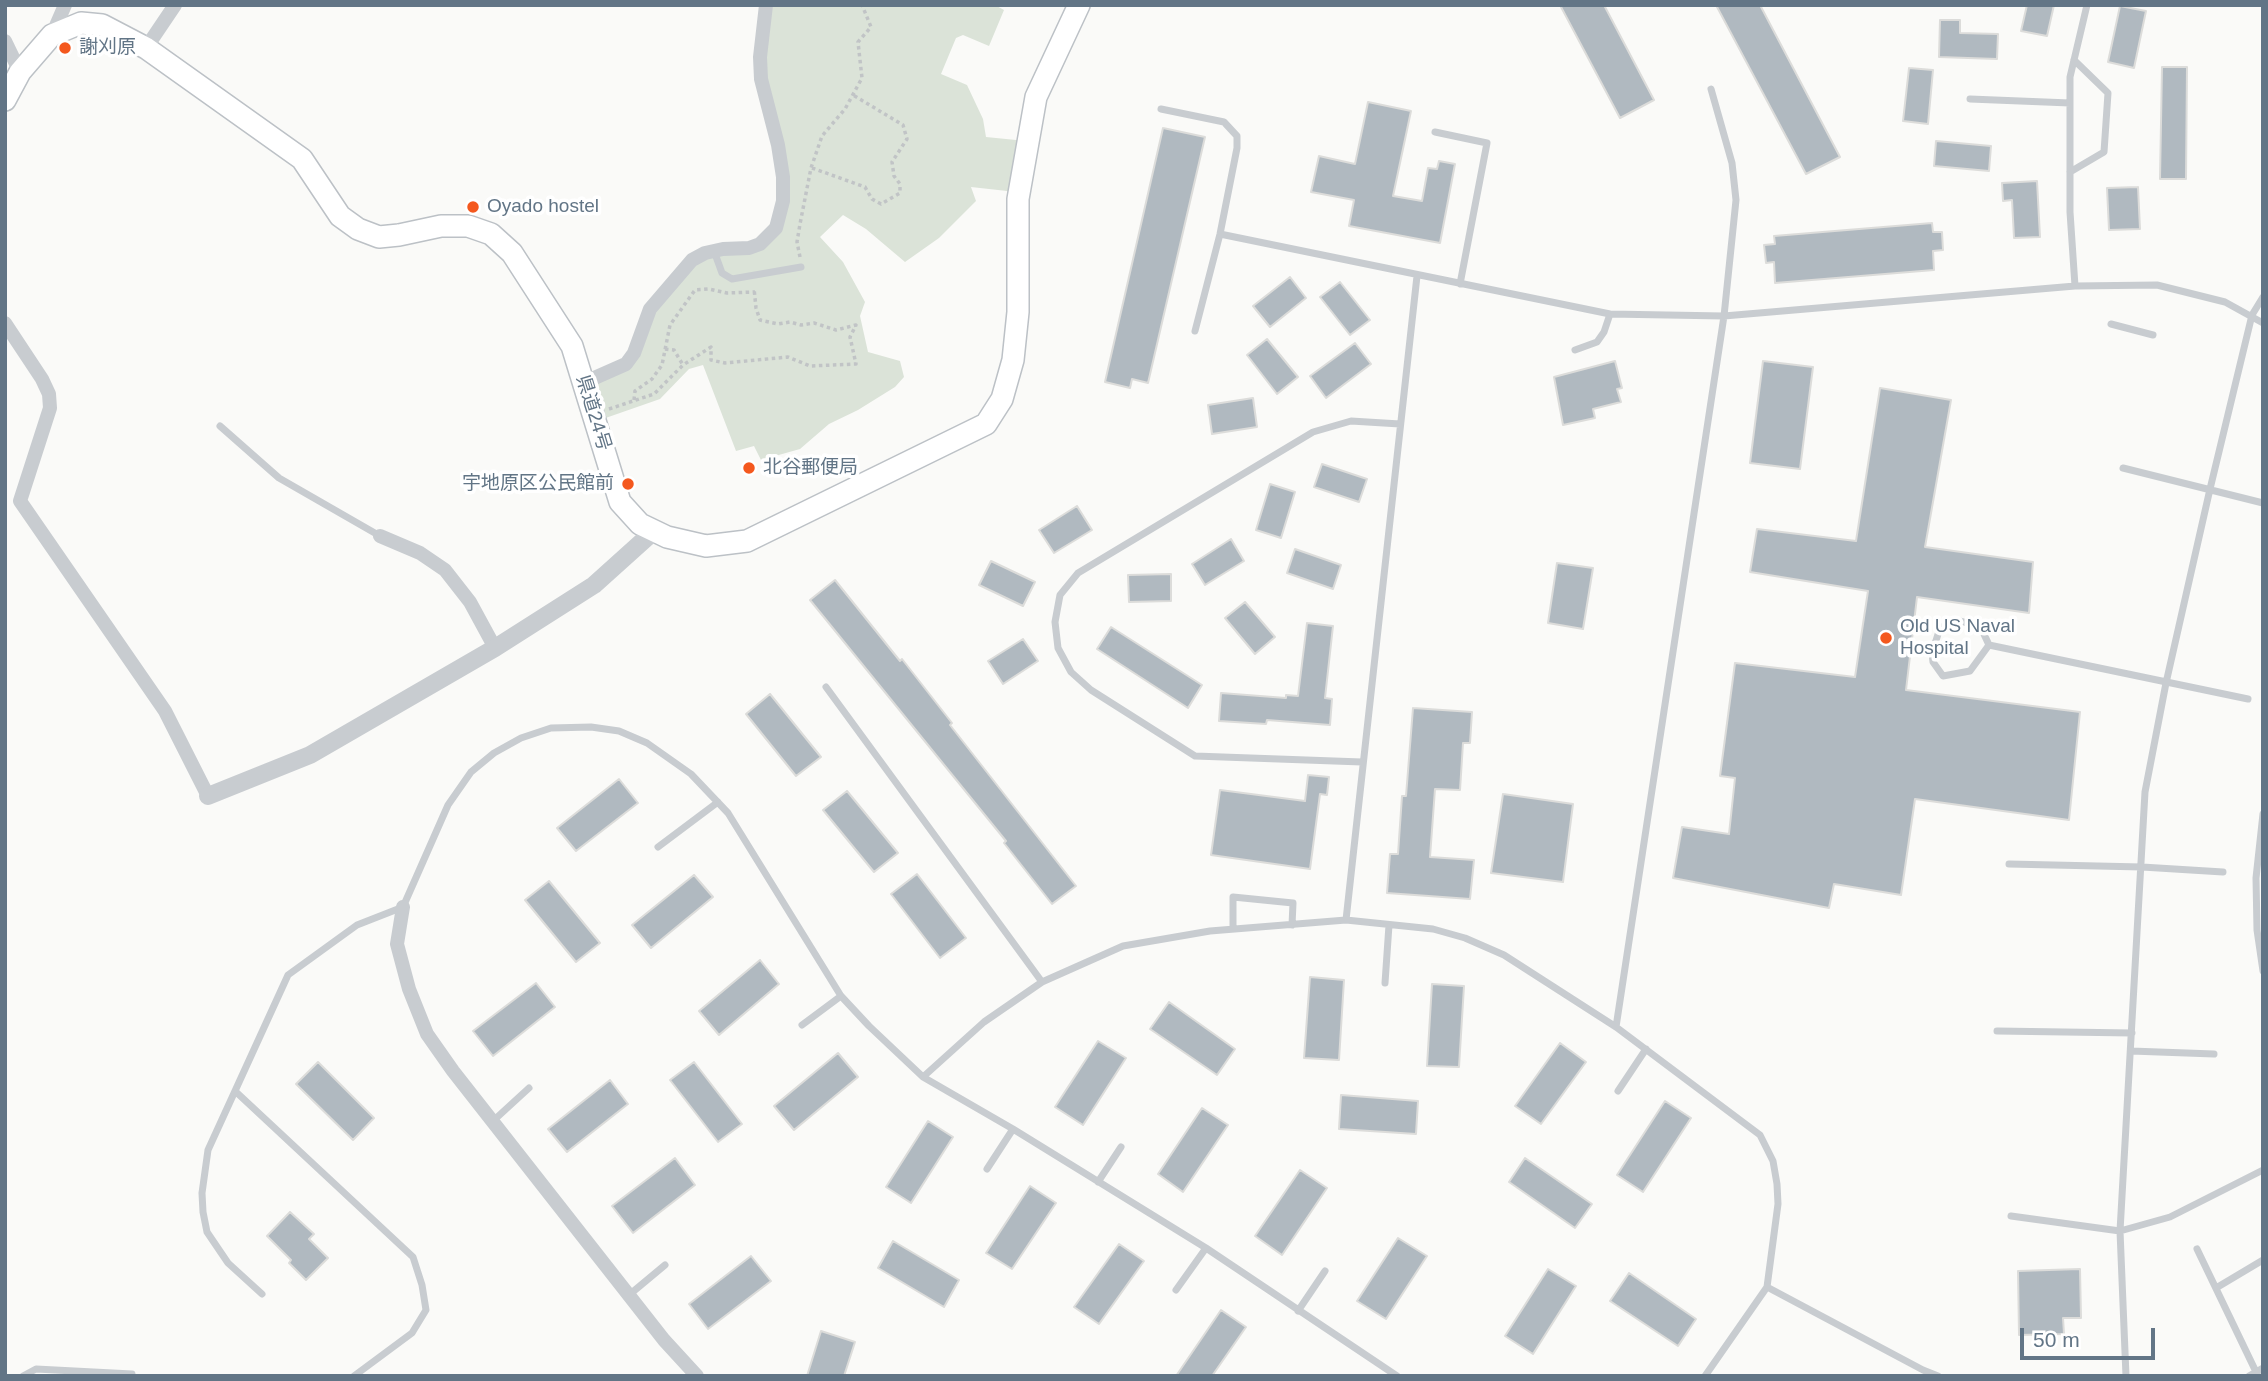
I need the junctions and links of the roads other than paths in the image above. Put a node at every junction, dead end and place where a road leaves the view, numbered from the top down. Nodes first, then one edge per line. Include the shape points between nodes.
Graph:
1 (65, 5) edge
2 (175, 5) edge
3 (766, 5) edge
4 (1079, 5) edge
5 (2087, 5) edge
6 (52, 34) junction
7 (5, 41) edge
8 (146, 48) junction
9 (2074, 60) junction
10 (20, 72) junction
11 (1711, 89) dead end
12 (1970, 99) dead end
13 (5, 100) edge
14 (2070, 103) junction
15 (1161, 109) dead end
16 (1435, 132) dead end
17 (2070, 172) junction
18 (1220, 234) junction
19 (714, 251) junction
20 (802, 267) road end
21 (1417, 276) junction
22 (1460, 285) junction
23 (2076, 286) junction
24 (2263, 297) edge
25 (1610, 314) junction
26 (2252, 315) junction
27 (1724, 316) junction
28 (5, 323) edge
29 (2263, 323) edge
30 (2111, 324) dead end
31 (1195, 331) dead end
32 (2153, 335) dead end
33 (1575, 350) dead end
34 (583, 383) junction
35 (1400, 424) junction
36 (220, 426) dead end
37 (2123, 468) dead end
38 (2210, 489) junction
39 (2263, 503) edge
40 (654, 531) junction
41 (380, 536) joint
42 (1989, 645) junction
43 (495, 648) junction
44 (2166, 683) junction
45 (826, 687) dead end
46 (2248, 699) dead end
47 (1362, 762) junction
48 (208, 796) joint
49 (718, 802) junction
50 (2263, 814) edge
51 (658, 847) dead end
52 (2008, 864) dead end
53 (2142, 867) junction
54 (2223, 872) dead end
55 (403, 907) junction
56 (1346, 920) junction
57 (1292, 925) junction
58 (1389, 925) junction
59 (1233, 929) junction
60 (2263, 971) edge
61 (1042, 982) junction
62 (1385, 983) dead end
63 (841, 996) junction
64 (802, 1025) dead end
65 (1616, 1027) junction
66 (1997, 1031) dead end
67 (2132, 1033) junction
68 (1646, 1049) junction
69 (2131, 1051) junction
70 (2214, 1054) dead end
71 (923, 1077) junction
72 (529, 1088) dead end
73 (235, 1091) junction
74 (1618, 1091) dead end
75 (492, 1121) junction
76 (1013, 1129) junction
77 (1121, 1147) dead end
78 (987, 1169) dead end
79 (2263, 1170) edge
80 (1098, 1182) junction
81 (2011, 1216) dead end
82 (2120, 1231) junction
83 (1206, 1248) junction
84 (2197, 1249) dead end
85 (2263, 1260) edge
86 (665, 1265) dead end
87 (1325, 1271) dead end
88 (1767, 1287) junction
89 (2216, 1288) junction
90 (1176, 1290) dead end
91 (262, 1294) dead end
92 (629, 1295) junction
93 (1298, 1311) junction
94 (2256, 1373) edge
95 (132, 1374) edge
96 (23, 1376) edge
97 (354, 1376) edge
98 (697, 1376) edge
99 (1397, 1376) edge
100 (1705, 1376) edge
101 (1938, 1376) edge
102 (2126, 1376) edge

1 - 6 street
2 - 8 street
3 - 19 street via 761,79 778,145 783,201 776,228 760,244
4 - 40 main road, 県道24号 via 1036,97 1018,199 1018,312 1013,360 1002,399 986,424 747,541 706,545
5 - 9 lane
6 - 8 main road, 県道24号 via 81,23 102,25
6 - 10 main road
7 - 10 street
8 - 34 main road, 県道24号 via 302,159 340,216 358,229 379,237 441,226 468,226 491,234 512,253 572,346
9 - 14 lane
9 - 17 lane via 2108,93 2104,152
10 - 13 main road
11 - 27 lane via 1736,200
12 - 14 lane
14 - 17 lane
15 - 18 lane via 1224,122 1237,136
16 - 22 lane via 1488,143
17 - 23 lane
18 - 21 lane
18 - 31 lane
19 - 20 lane via 722,273 732,279
19 - 34 street via 692,260 650,309 635,353 626,364
21 - 22 lane
21 - 35 lane
22 - 25 lane
23 - 26 lane via 2157,285 2225,302
23 - 27 lane
24 - 26 lane
25 - 27 lane
25 - 33 lane via 1597,342
26 - 29 lane
26 - 38 lane
27 - 65 lane
28 - 48 street via 49,394 50,408 20,501 165,711
30 - 32 lane
34 - 40 main road, 県道24号 via 620,502 640,524
35 - 47 lane
35 - 47 lane via 1351,421 1313,432 1078,573 1060,595 1055,622 1058,648 1071,672 1091,690 1195,756
36 - 41 lane via 279,478
37 - 38 lane
38 - 39 lane
38 - 44 lane
40 - 43 street via 594,585
41 - 43 street via 420,553 444,570 470,602
42 - 42 lane via 1970,671 1943,676 1933,663 1940,628 1955,620 1983,632
42 - 44 lane
43 - 48 street via 310,755
44 - 46 lane
44 - 53 lane via 2145,792
45 - 61 lane
47 - 56 lane
49 - 51 lane
49 - 55 lane via 669,758 619,731 551,728 521,738 471,772 448,805
49 - 63 lane
50 - 60 lane via 2256,878
52 - 53 lane
53 - 54 lane
53 - 67 lane
55 - 73 lane via 357,925 288,975
55 - 75 street via 397,944 427,1034
56 - 57 lane
56 - 58 lane
57 - 59 lane
57 - 59 lane via 1293,903 1233,897
58 - 62 lane
58 - 65 lane via 1433,929 1504,955
59 - 61 lane via 1123,946
61 - 71 lane via 984,1023
63 - 64 lane
63 - 71 lane
65 - 68 lane
66 - 67 lane
67 - 69 lane
68 - 74 lane
68 - 88 lane via 1760,1135 1773,1161 1778,1204
69 - 70 lane
69 - 82 lane
71 - 76 lane
72 - 75 lane
73 - 91 lane via 208,1150 203,1212 207,1232 228,1263
73 - 97 lane via 413,1257 426,1310 412,1333
75 - 92 street
76 - 78 lane
76 - 80 lane
77 - 80 lane
79 - 82 lane via 2170,1217
80 - 83 lane
81 - 82 lane
82 - 102 lane
83 - 90 lane
83 - 93 lane
84 - 89 lane
85 - 89 lane
86 - 92 lane
87 - 93 lane
88 - 100 lane
88 - 101 lane
89 - 94 lane
92 - 98 street
93 - 99 lane
95 - 96 lane via 36,1369

